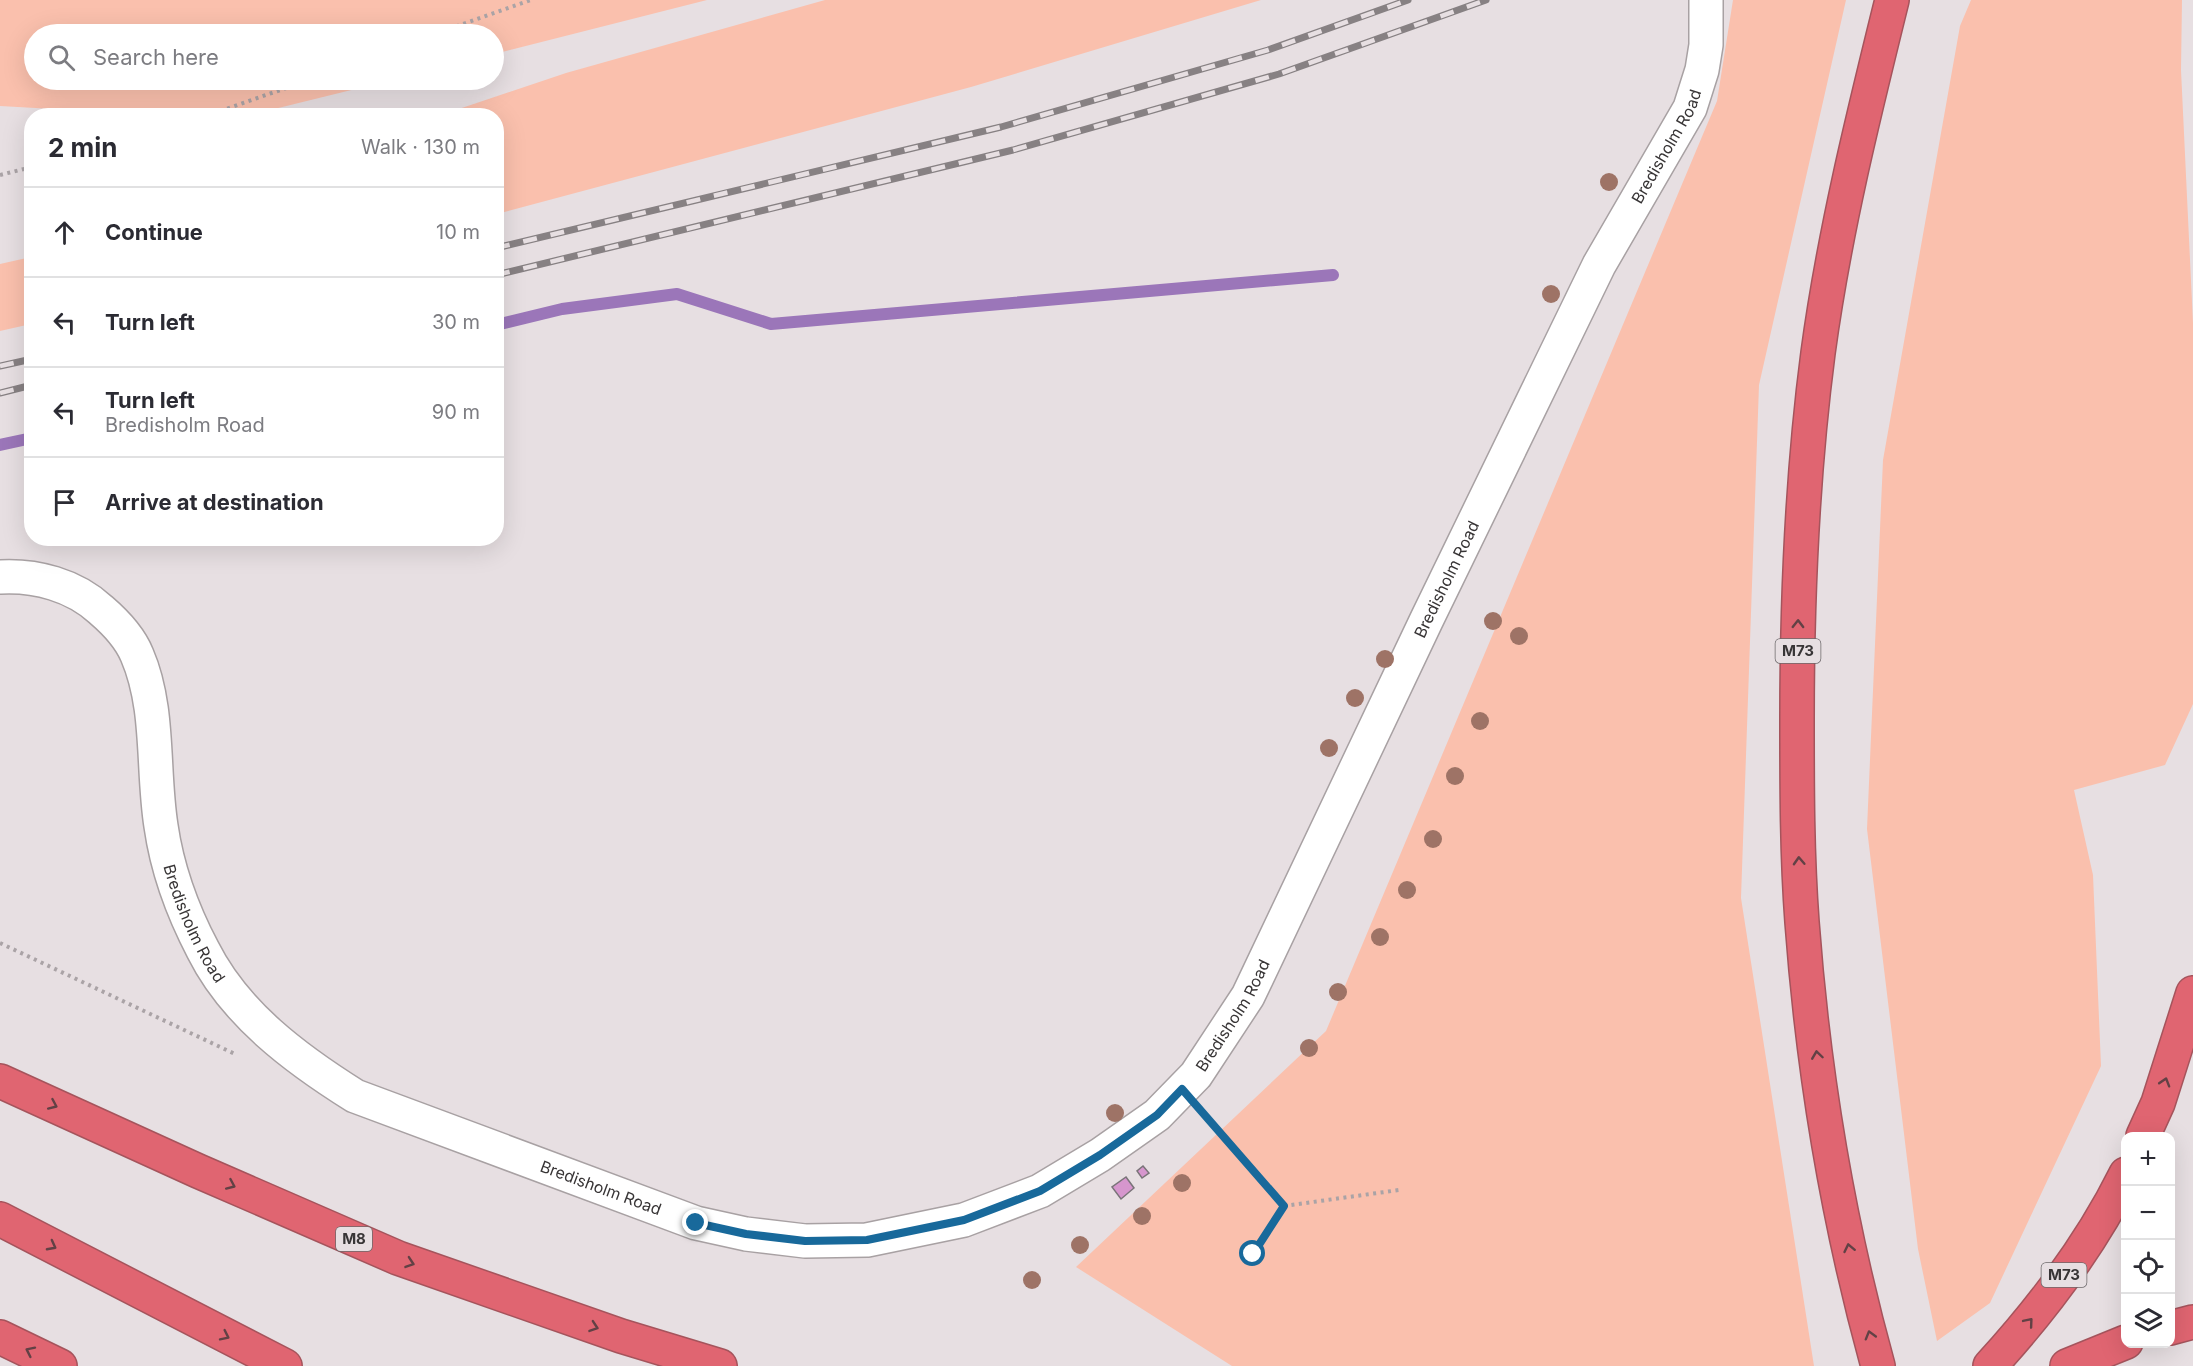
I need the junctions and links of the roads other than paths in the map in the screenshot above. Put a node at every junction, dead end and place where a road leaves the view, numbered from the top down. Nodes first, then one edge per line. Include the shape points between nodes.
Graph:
1 (1706, 0) edge
2 (1892, 0) edge
3 (0, 577) edge
4 (2193, 993) edge
5 (0, 1081) edge
6 (2145, 1132) edge
7 (2121, 1183) edge
8 (0, 1219) edge
9 (2193, 1322) edge
10 (2175, 1327) edge
11 (0, 1337) edge
12 (2121, 1344) edge
13 (60, 1366) edge
14 (285, 1366) edge
15 (720, 1366) edge
16 (1878, 1366) edge
17 (1990, 1366) edge
18 (2067, 1366) edge

1 - 3 street, Bredisholm Road via 1706,45 1690,108 1599,265 1248,996 1196,1075 1157,1115 1040,1191 964,1220 867,1240 805,1241 696,1223 355,1096 313,1070 255,1019 216,973 182,902 158,805 153,722 137,654 124,634 88,598 22,576
16 -> 2 highway, M73 via 1861,1305 1835,1177 1815,1046 1802,923 1797,823 1797,669 1800,534 1818,354 1848,181
6 -> 4 highway
5 -> 15 highway, M8 via 398,1258 621,1336
17 -> 7 highway, M73 via 2032,1319 2087,1243
8 -> 14 highway
9 - 10 highway
13 -> 11 highway
12 - 18 highway

